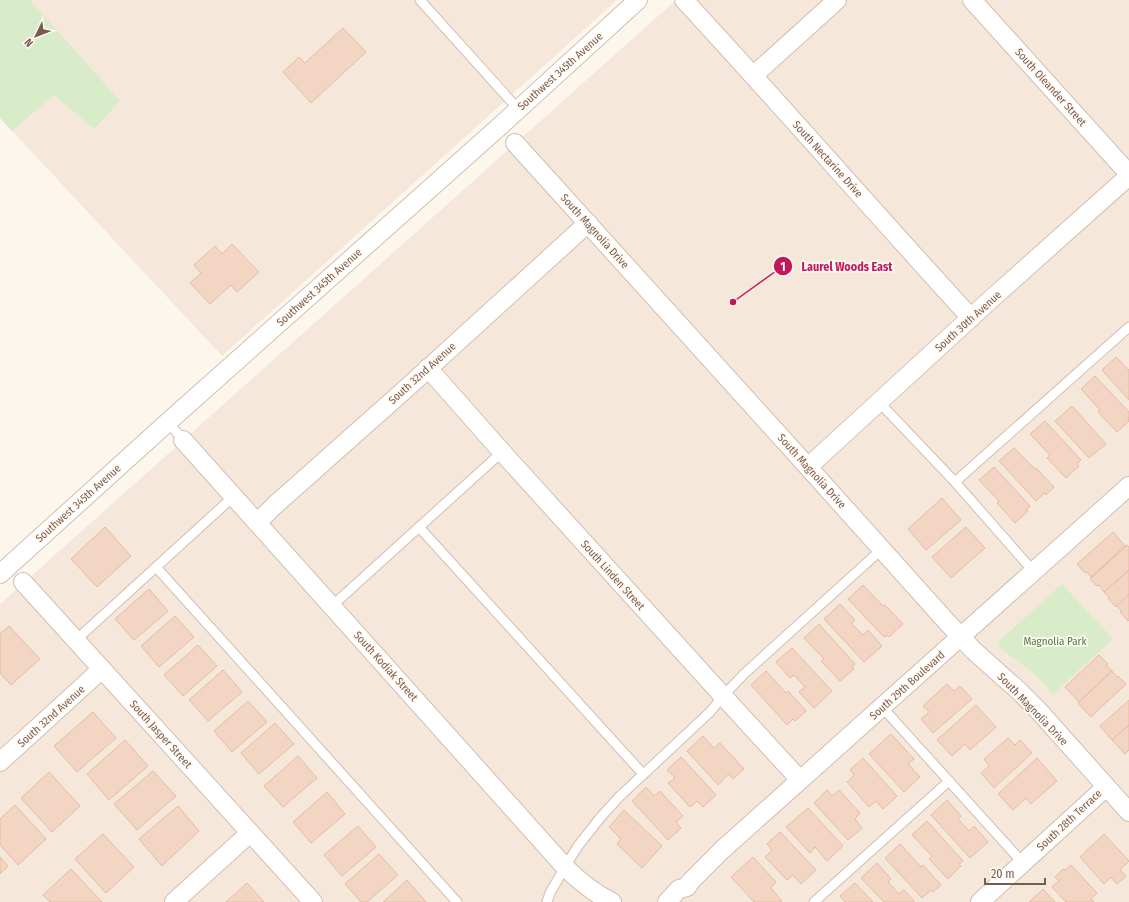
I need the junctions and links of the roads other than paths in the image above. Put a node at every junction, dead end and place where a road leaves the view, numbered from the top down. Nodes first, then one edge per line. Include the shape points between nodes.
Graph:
1 (420, 0) edge
2 (638, 0) edge
3 (684, 0) edge
4 (837, 0) edge
5 (972, 0) edge
6 (754, 75) junction
7 (518, 109) junction
8 (507, 135) junction
9 (1129, 175) edge
10 (588, 224) junction
11 (971, 318) junction
12 (1129, 327) edge
13 (428, 368) junction
14 (879, 402) junction
15 (168, 422) junction
16 (183, 440) joint
17 (502, 452) junction
18 (808, 467) junction
19 (955, 482) junction
20 (1127, 494) edge
21 (234, 496) junction
22 (257, 523) junction
23 (419, 526) junction
24 (882, 549) junction
25 (156, 567) junction
26 (1034, 572) junction
27 (13, 574) edge
28 (332, 606) junction
29 (960, 637) junction
30 (76, 640) junction
31 (102, 669) junction
32 (723, 696) junction
33 (882, 707) junction
34 (0, 762) edge
35 (643, 774) junction
36 (800, 780) junction
37 (949, 781) junction
38 (1106, 787) junction
39 (1129, 812) edge
40 (250, 833) junction
41 (1023, 863) junction
42 (565, 867) junction
43 (686, 894) edge
44 (174, 902) edge
45 (313, 902) edge
46 (457, 902) edge
47 (547, 902) edge
48 (612, 902) edge
49 (667, 902) edge
50 (814, 902) edge
51 (980, 902) edge

1 - 7 lane
2 - 7 street, Southwest 345th Avenue
3 - 6 street, South Nectarine Drive
4 - 6 street
5 - 9 street, South Oleander Street
6 - 11 street, South Nectarine Drive
7 - 8 street, Southwest 345th Avenue
8 - 10 street, South Magnolia Drive
8 - 15 street, Southwest 345th Avenue
9 - 11 street, South 30th Avenue
10 - 13 street, South 32nd Avenue
10 - 18 street, South Magnolia Drive
11 - 14 street, South 30th Avenue
12 - 19 lane
13 - 17 street, South Linden Street
13 - 22 street, South 32nd Avenue
14 - 18 street, South 30th Avenue
14 - 19 lane
15 - 16 lane, South Kodiak Street
15 - 27 street, Southwest 345th Avenue
16 - 21 street, South Kodiak Street
17 - 23 lane
17 - 32 street, South Linden Street
18 - 24 street, South Magnolia Drive
19 - 26 lane
20 - 26 street, South 29th Boulevard
21 - 22 street, South Kodiak Street
21 - 25 lane
22 - 28 street, South Kodiak Street
23 - 28 lane
23 - 35 lane
24 - 29 street, South Magnolia Drive
24 - 32 lane
25 - 30 lane
25 - 46 lane
26 - 29 street, South 29th Boulevard
27 - 30 street, South Jasper Street
28 - 42 street, South Kodiak Street
29 - 33 street, South 29th Boulevard
29 - 38 street, South Magnolia Drive via 1037,709
30 - 31 street, South Jasper Street
31 - 34 street, South 32nd Avenue
31 - 40 street, South Jasper Street
32 - 35 lane via 710,712
32 - 36 street, South Linden Street
33 - 36 street, South 29th Boulevard
33 - 37 lane
35 - 42 lane via 600,818
36 - 43 street, South 29th Boulevard via 690,882
37 - 41 lane
37 - 50 lane
38 - 39 street, South Magnolia Drive
38 - 41 street, South 28th Terrace
40 - 44 street
40 - 45 street, South Jasper Street
41 - 51 street, South 28th Terrace
42 - 47 lane
42 - 48 street, South Kodiak Street via 598,895
43 - 49 street, South 29th Boulevard via 679,889

